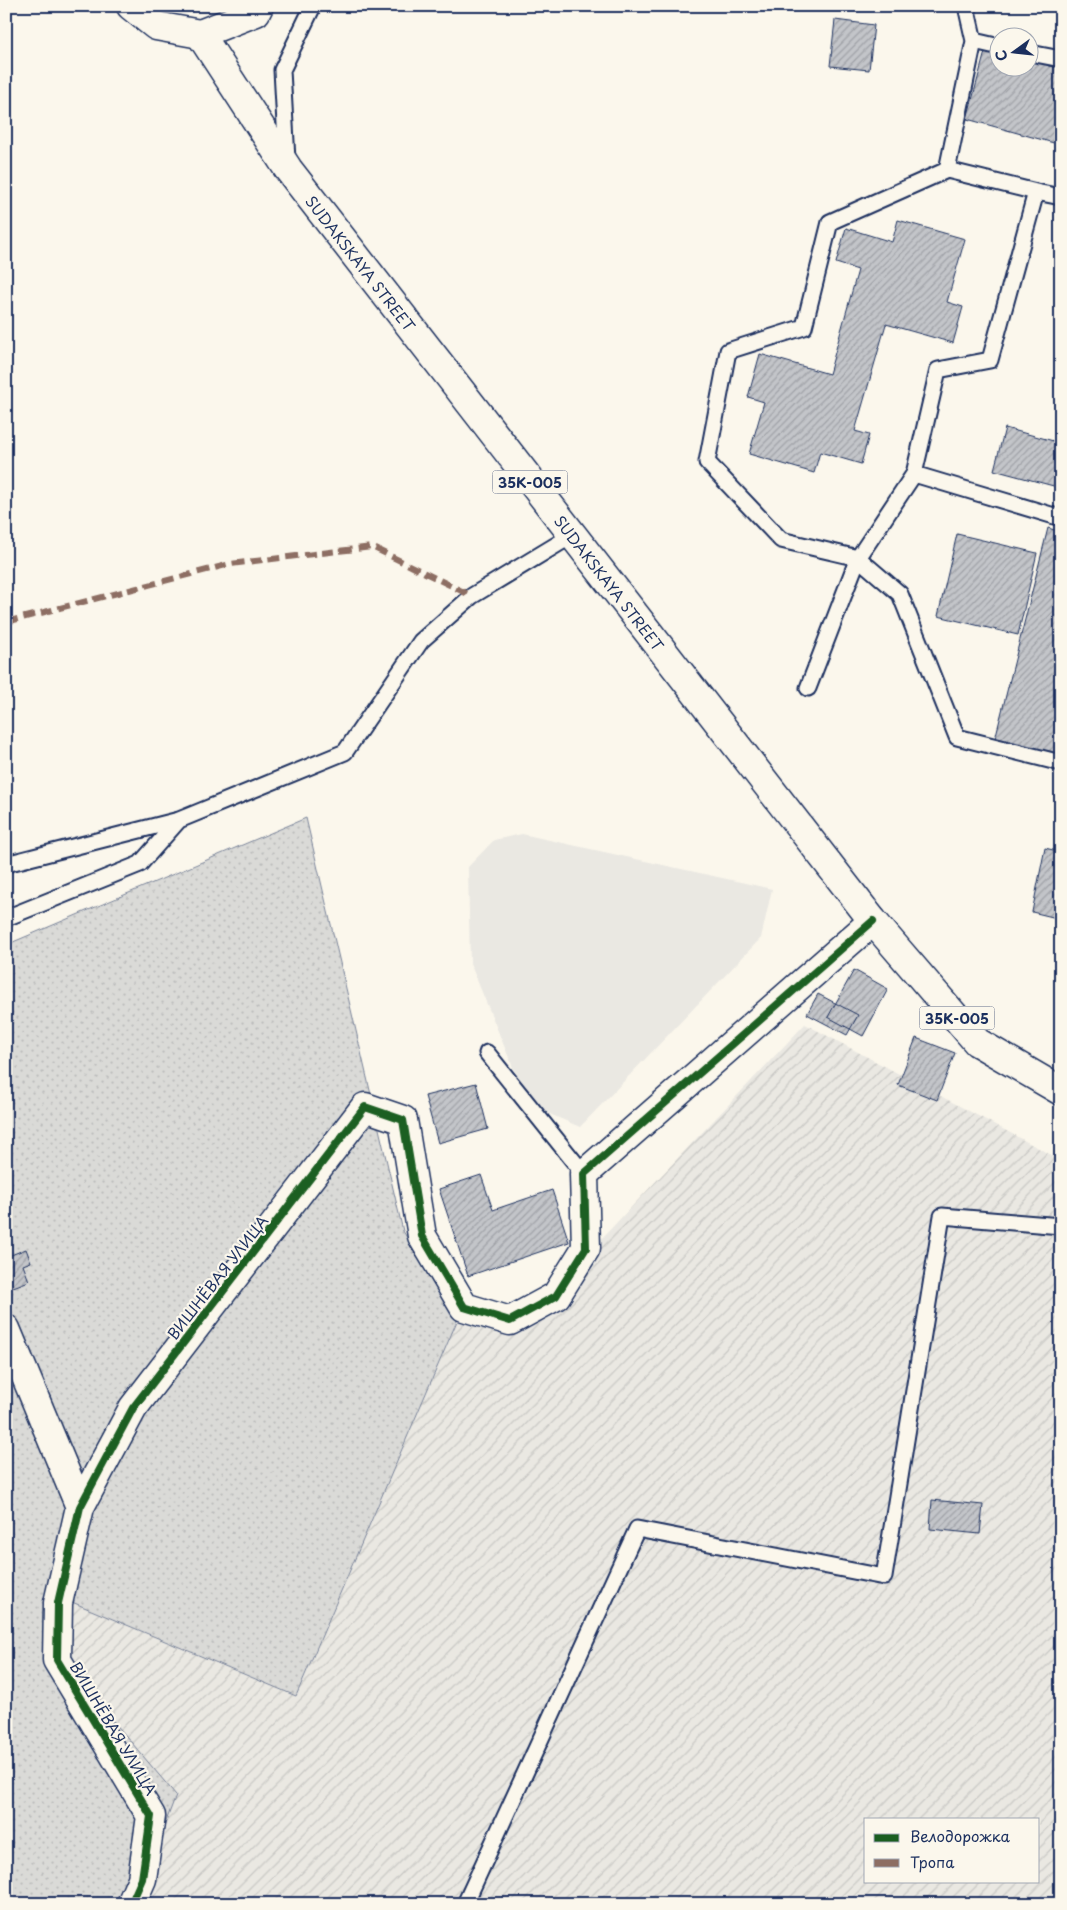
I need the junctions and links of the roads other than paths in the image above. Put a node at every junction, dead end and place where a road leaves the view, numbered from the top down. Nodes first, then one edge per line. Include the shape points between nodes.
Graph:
1 (131, 6) edge
2 (259, 6) edge
3 (313, 6) edge
4 (966, 6) edge
5 (200, 34) junction
6 (974, 41) junction
7 (990, 45) edge
8 (1040, 55) edge
9 (1061, 60) edge
10 (288, 169) junction
11 (947, 170) junction
12 (1036, 192) junction
13 (1061, 197) edge
14 (914, 474) junction
15 (1061, 518) edge
16 (571, 536) junction
17 (858, 558) junction
18 (808, 688) dead end
19 (1061, 763) edge
20 (179, 820) junction
21 (6, 864) edge
22 (6, 918) edge
23 (873, 921) junction
24 (487, 1053) dead end
25 (1061, 1091) edge
26 (584, 1174) junction
27 (1061, 1226) edge
28 (6, 1329) edge
29 (80, 1507) junction
30 (132, 1904) edge
31 (465, 1904) edge

1 - 5 street via 156,26
2 - 5 street via 256,12
3 - 10 lane via 282,70
4 - 6 lane
5 - 10 street, SUDAKSKAYA STREET / 35К-005
6 - 7 lane
6 - 11 lane
8 - 9 lane
10 - 16 street, SUDAKSKAYA STREET / 35К-005
11 - 12 lane
11 - 17 lane via 830,222 804,327 728,351 707,462 781,540
12 - 13 lane
12 - 14 lane via 990,360 938,370
14 - 15 lane
14 - 17 lane
16 - 20 lane via 472,596 421,641 345,752
16 - 23 street, SUDAKSKAYA STREET / 35К-005
17 - 18 lane
17 - 19 lane via 900,594 957,736
20 - 21 lane
20 - 22 lane via 140,864
23 - 25 street, SUDAKSKAYA STREET / 35К-005 via 977,1042
23 - 26 street
24 - 26 lane
26 - 29 street, ВИШНЁВАЯ УЛИЦА via 586,1248 556,1296 510,1321 464,1307 422,1236 403,1120 365,1107 133,1408
27 - 31 lane via 942,1216 884,1577 637,1529
28 - 29 street
29 - 30 street, ВИШНЁВАЯ УЛИЦА via 58,1603 57,1660 151,1816 142,1879

